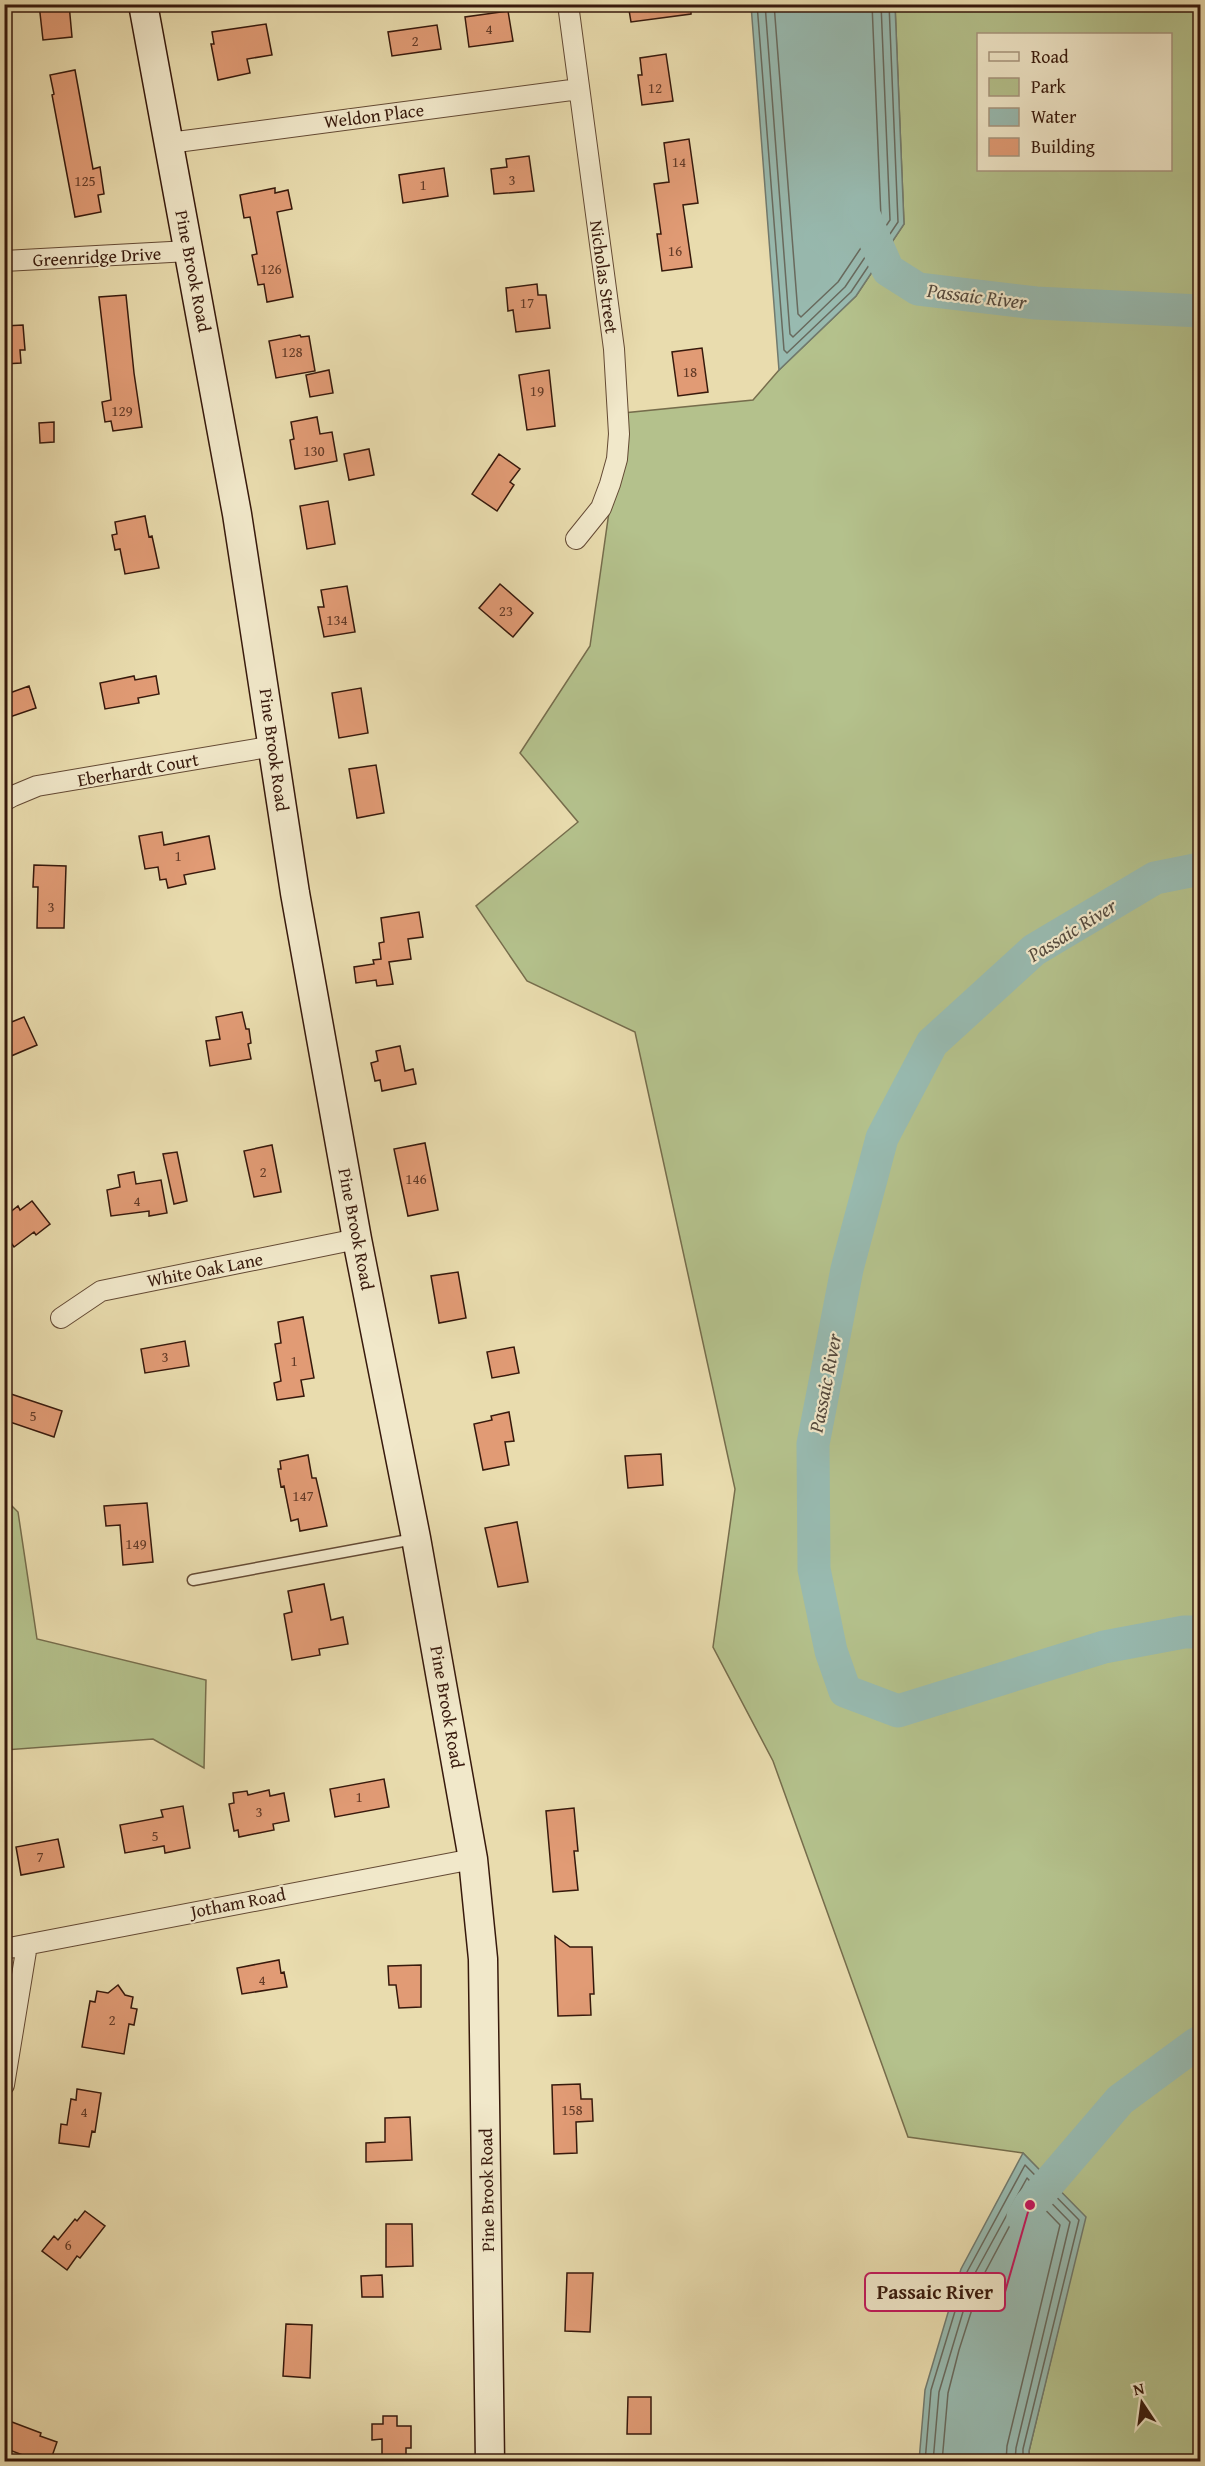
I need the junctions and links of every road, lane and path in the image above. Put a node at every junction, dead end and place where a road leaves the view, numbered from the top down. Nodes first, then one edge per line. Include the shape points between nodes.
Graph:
1 (143, 4) edge
2 (568, 4) edge
3 (579, 89) junction
4 (169, 143) junction
5 (189, 251) junction
6 (4, 261) edge
7 (576, 539) dead end
8 (274, 746) junction
9 (4, 801) edge
10 (357, 1239) junction
11 (61, 1318) dead end
12 (416, 1539) junction
13 (193, 1580) dead end
14 (473, 1859) junction
15 (27, 1945) junction
16 (4, 1949) edge
17 (4, 2085) edge
18 (490, 2462) edge

1 - 4 street, Pine Brook Road
2 - 3 street, Nicholas Street
3 - 4 street, Weldon Place
3 - 7 street, Nicholas Street via 614,349 619,434 617,459 601,508
4 - 5 street, Pine Brook Road
5 - 6 street, Greenridge Drive
5 - 8 street, Pine Brook Road
8 - 9 street, Eberhardt Court via 37,786
8 - 10 street, Pine Brook Road via 295,893
10 - 11 street, White Oak Lane via 101,1291
10 - 12 street, Pine Brook Road
12 - 13 lane
12 - 14 street, Pine Brook Road
14 - 15 street, Jotham Road
14 - 18 street, Pine Brook Road via 483,1959
15 - 16 street, Jotham Road
15 - 17 street

